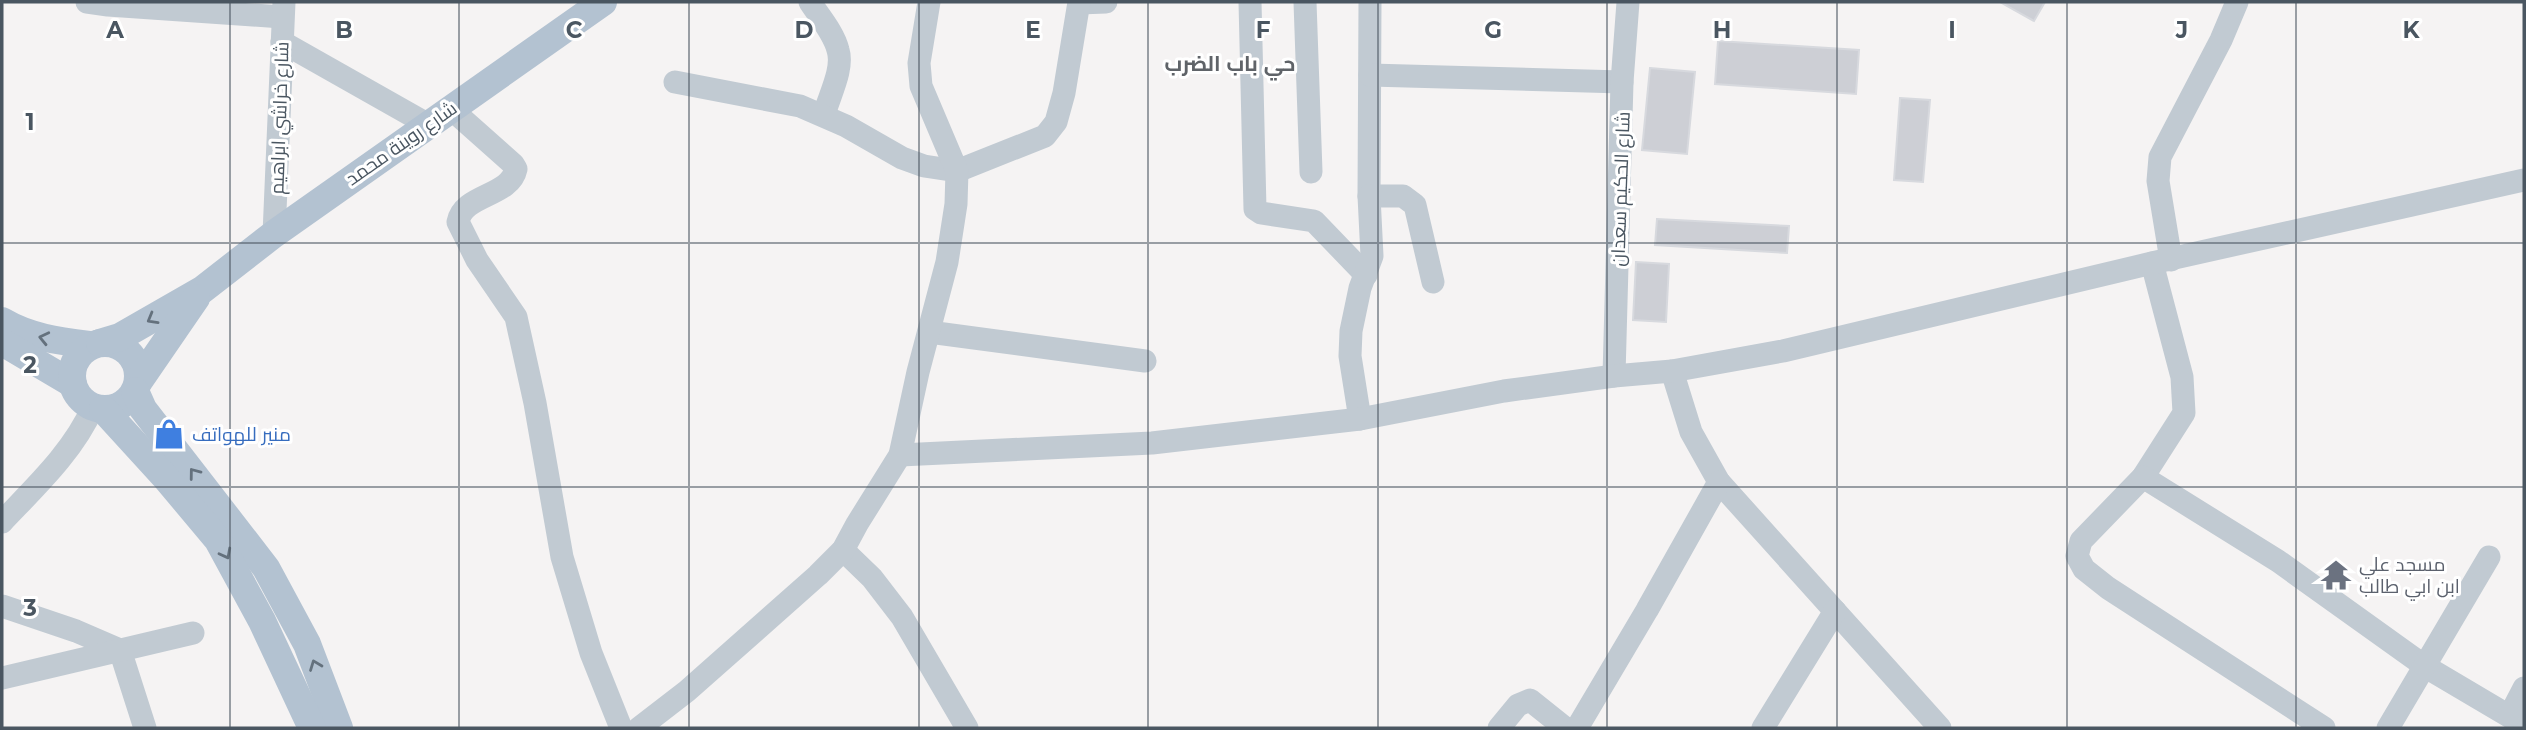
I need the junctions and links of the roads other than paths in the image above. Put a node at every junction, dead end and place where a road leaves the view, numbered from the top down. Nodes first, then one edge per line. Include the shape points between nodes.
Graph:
1 (87, 2) edge
2 (603, 2) edge
3 (810, 2) edge
4 (929, 2) edge
5 (1079, 2) edge
6 (1106, 2) edge
7 (1250, 2) edge
8 (1305, 2) edge
9 (1370, 2) edge
10 (1628, 2) edge
11 (2237, 2) edge
12 (283, 9) edge
13 (282, 42) junction
14 (1370, 75) junction
15 (675, 82) dead end
16 (1622, 82) junction
17 (450, 108) junction
18 (824, 115) junction
19 (427, 124) junction
20 (957, 171) junction
21 (1311, 172) dead end
22 (2524, 180) edge
23 (1368, 196) junction
24 (274, 234) junction
25 (2161, 261) junction
26 (1366, 275) junction
27 (1433, 282) dead end
28 (202, 290) junction
29 (2, 321) edge
30 (929, 332) junction
31 (2, 342) edge
32 (95, 344) junction
33 (1145, 361) dead end
34 (1672, 371) junction
35 (1614, 376) junction
36 (73, 384) junction
37 (137, 386) junction
38 (98, 408) junction
39 (1360, 419) junction
40 (900, 455) junction
41 (2143, 477) junction
42 (1719, 482) junction
43 (2, 522) edge
44 (843, 551) junction
45 (2488, 558) dead end
46 (2, 606) edge
47 (1835, 611) junction
48 (193, 633) dead end
49 (120, 650) junction
50 (2426, 667) junction
51 (2, 678) edge
52 (2524, 688) edge
53 (2517, 720) edge
54 (1927, 723) edge
55 (145, 728) edge
56 (312, 728) edge
57 (339, 728) edge
58 (621, 728) edge
59 (639, 728) edge
60 (967, 728) edge
61 (1499, 728) edge
62 (1565, 728) edge
63 (1577, 728) edge
64 (1763, 728) edge
65 (2324, 728) edge
66 (2388, 728) edge

1 - 12 street
2 - 17 main road, شارع روينة محمد
3 - 18 street via 839,53
4 - 20 street via 919,63 921,86
5 - 6 street
5 - 20 street via 1056,122 1045,136
7 - 26 street via 1255,209 1314,221
8 - 21 street
9 - 14 street
10 - 16 street, شارع الحكيم سعدان
11 - 25 street via 2160,157
12 - 13 street, شارع خراشي ابراهيم
13 - 19 street
13 - 24 street, شارع خراشي ابراهيم
14 - 16 street
14 - 23 street
15 - 18 street via 788,103
16 - 35 street, شارع الحكيم سعدان
17 - 19 main road, شارع روينة محمد
17 - 58 street via 516,169 510,182 464,209 458,222 477,260 516,317 562,558 591,653
18 - 20 street via 902,158
19 - 24 main road, شارع روينة محمد
20 - 30 street via 947,262
22 - 25 street
23 - 26 street via 1372,256
23 - 27 street via 1403,196 1415,205
24 - 28 main road, شارع روينة محمد
25 - 34 street via 1783,351
25 - 41 street via 2184,413
26 - 39 street via 1351,331 1350,356
28 -> 32 main road via 120,337
28 - 37 main road
32 -> 29 main road via 44,339
30 - 33 street
30 - 40 street
31 - 36 main road
32 - 36 main road via 75,362
32 - 37 main road via 111,343 129,352 139,370
34 - 35 street
34 - 42 street via 1691,432
35 - 39 street via 1504,391
36 - 38 main road via 77,394
37 - 38 main road via 122,405
57 -> 37 main road via 307,644 266,568 144,409
38 - 43 street via 72,445
38 -> 56 main road via 218,540
39 - 40 street via 1152,443
40 - 44 street
41 - 50 street via 2278,561
41 - 65 street via 2081,541 2077,556 2084,569
42 - 47 street
42 - 63 street
44 - 59 street via 687,691
44 - 60 street via 872,578 902,618
45 - 50 street
46 - 49 street
47 - 54 street
47 - 64 street
48 - 49 street
49 - 51 street
49 - 55 street
50 - 53 street
50 - 66 street
52 - 53 street
61 - 62 street via 1518,705 1530,700

